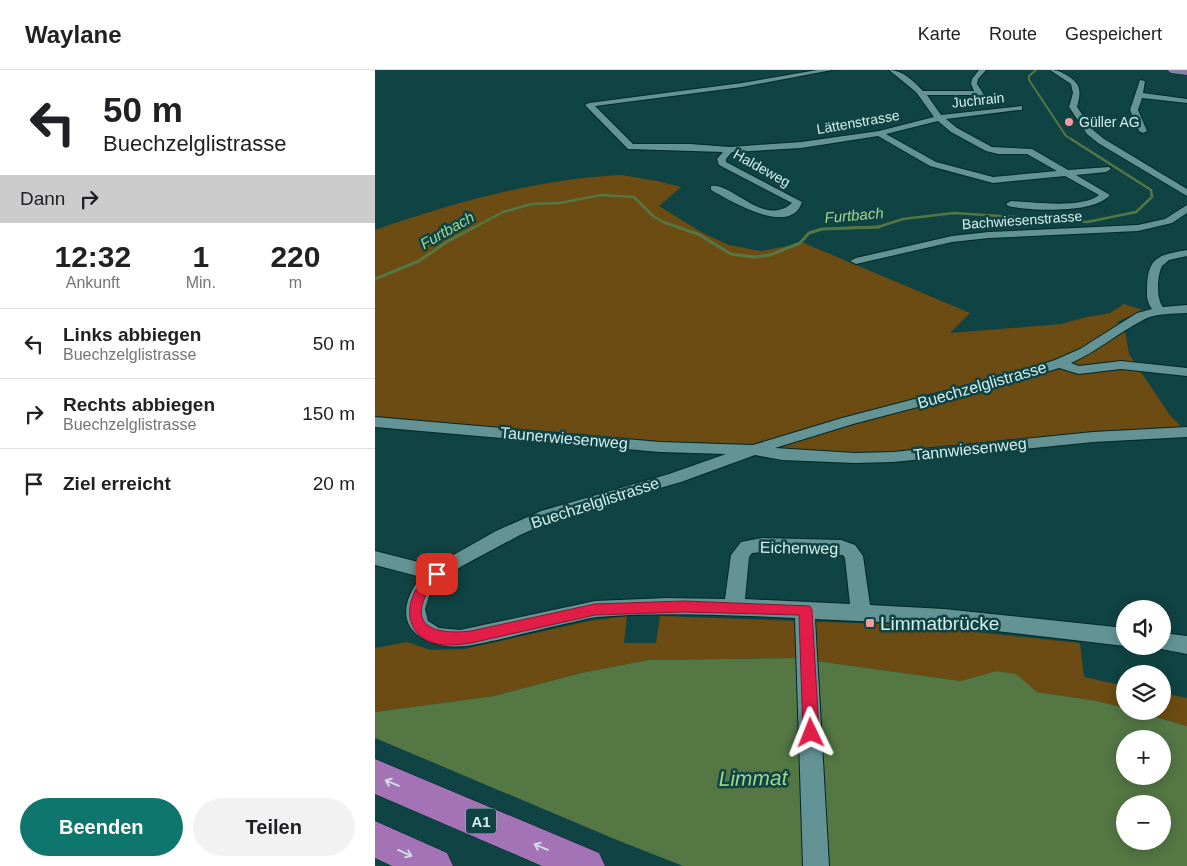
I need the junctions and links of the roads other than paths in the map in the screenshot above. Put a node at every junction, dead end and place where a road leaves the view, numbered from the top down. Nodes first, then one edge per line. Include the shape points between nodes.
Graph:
1 (829, 70) edge
2 (892, 70) edge
3 (1053, 70) edge
4 (1171, 70) edge
5 (978, 71) edge
6 (1187, 72) edge
7 (1142, 81) dead end
8 (921, 93) junction
9 (979, 93) junction
10 (1139, 95) junction
11 (1187, 101) edge
12 (1019, 108) dead end
13 (990, 112) junction
14 (939, 118) junction
15 (1143, 131) dead end
16 (879, 133) junction
17 (730, 150) junction
18 (1106, 169) dead end
19 (1068, 173) junction
20 (714, 188) dead end
21 (1187, 193) edge
22 (1011, 204) dead end
23 (1187, 208) edge
24 (1187, 253) edge
25 (856, 261) dead end
26 (1187, 310) edge
27 (1160, 311) junction
28 (1061, 363) junction
29 (1187, 372) edge
30 (375, 422) edge
31 (1187, 432) edge
32 (754, 450) junction
33 (375, 558) edge
34 (437, 574) junction
35 (734, 606) junction
36 (805, 610) junction
37 (861, 612) junction
38 (1116, 637) edge
39 (1171, 643) edge
40 (1187, 645) edge
41 (375, 776) edge
42 (375, 839) edge
43 (435, 866) edge
44 (586, 866) edge
45 (816, 866) edge

1 - 17 street, Lättenstrasse via 589,105 631,147
2 - 8 street via 907,78
3 - 21 street via 1074,84 1077,93 1073,107 1090,132 1113,150
4 - 6 main road
5 - 9 street via 975,84
7 - 10 street
8 - 9 street
8 - 14 street
9 - 13 street
10 - 11 street
10 - 15 street via 1135,110
12 - 13 street, Juchrain
13 - 14 street, Juchrain
14 - 16 street, Lättenstrasse
14 - 19 street via 953,130 989,149 1029,151
16 - 17 street, Lättenstrasse
16 - 19 street via 933,164 993,180
17 - 20 street, Haldeweg via 722,162 797,204 783,213 769,215
18 - 19 street
19 - 22 street via 1105,196 1080,205
23 - 25 street, Bachwiesenstrasse via 1169,221 1138,228 952,239
24 - 27 street via 1165,258 1154,267 1151,298
26 - 27 street, Buechzelglistrasse
27 - 28 street, Buechzelglistrasse via 1141,316 1104,342
28 - 29 street via 1079,370 1121,365
28 - 32 street, Buechzelglistrasse
30 - 32 street, Taunerwiesenweg via 651,446
31 - 32 street, Tannwiesenweg via 1084,437 893,457 782,455
32 - 34 street, Buechzelglistrasse via 675,478 540,518
33 - 34 street
34 - 35 street, Buechzelglistrasse via 421,592 415,609 416,617 421,628 433,636 451,640 595,610
35 - 36 street, Buechzelglistrasse
35 - 37 street, Eichenweg via 740,555 747,548 762,545 841,547 854,556
36 - 37 street, Buechzelglistrasse
36 - 45 street
37 - 38 street, Buechzelglistrasse via 1009,622
39 - 40 street
44 -> 41 highway, A1
42 -> 43 highway

